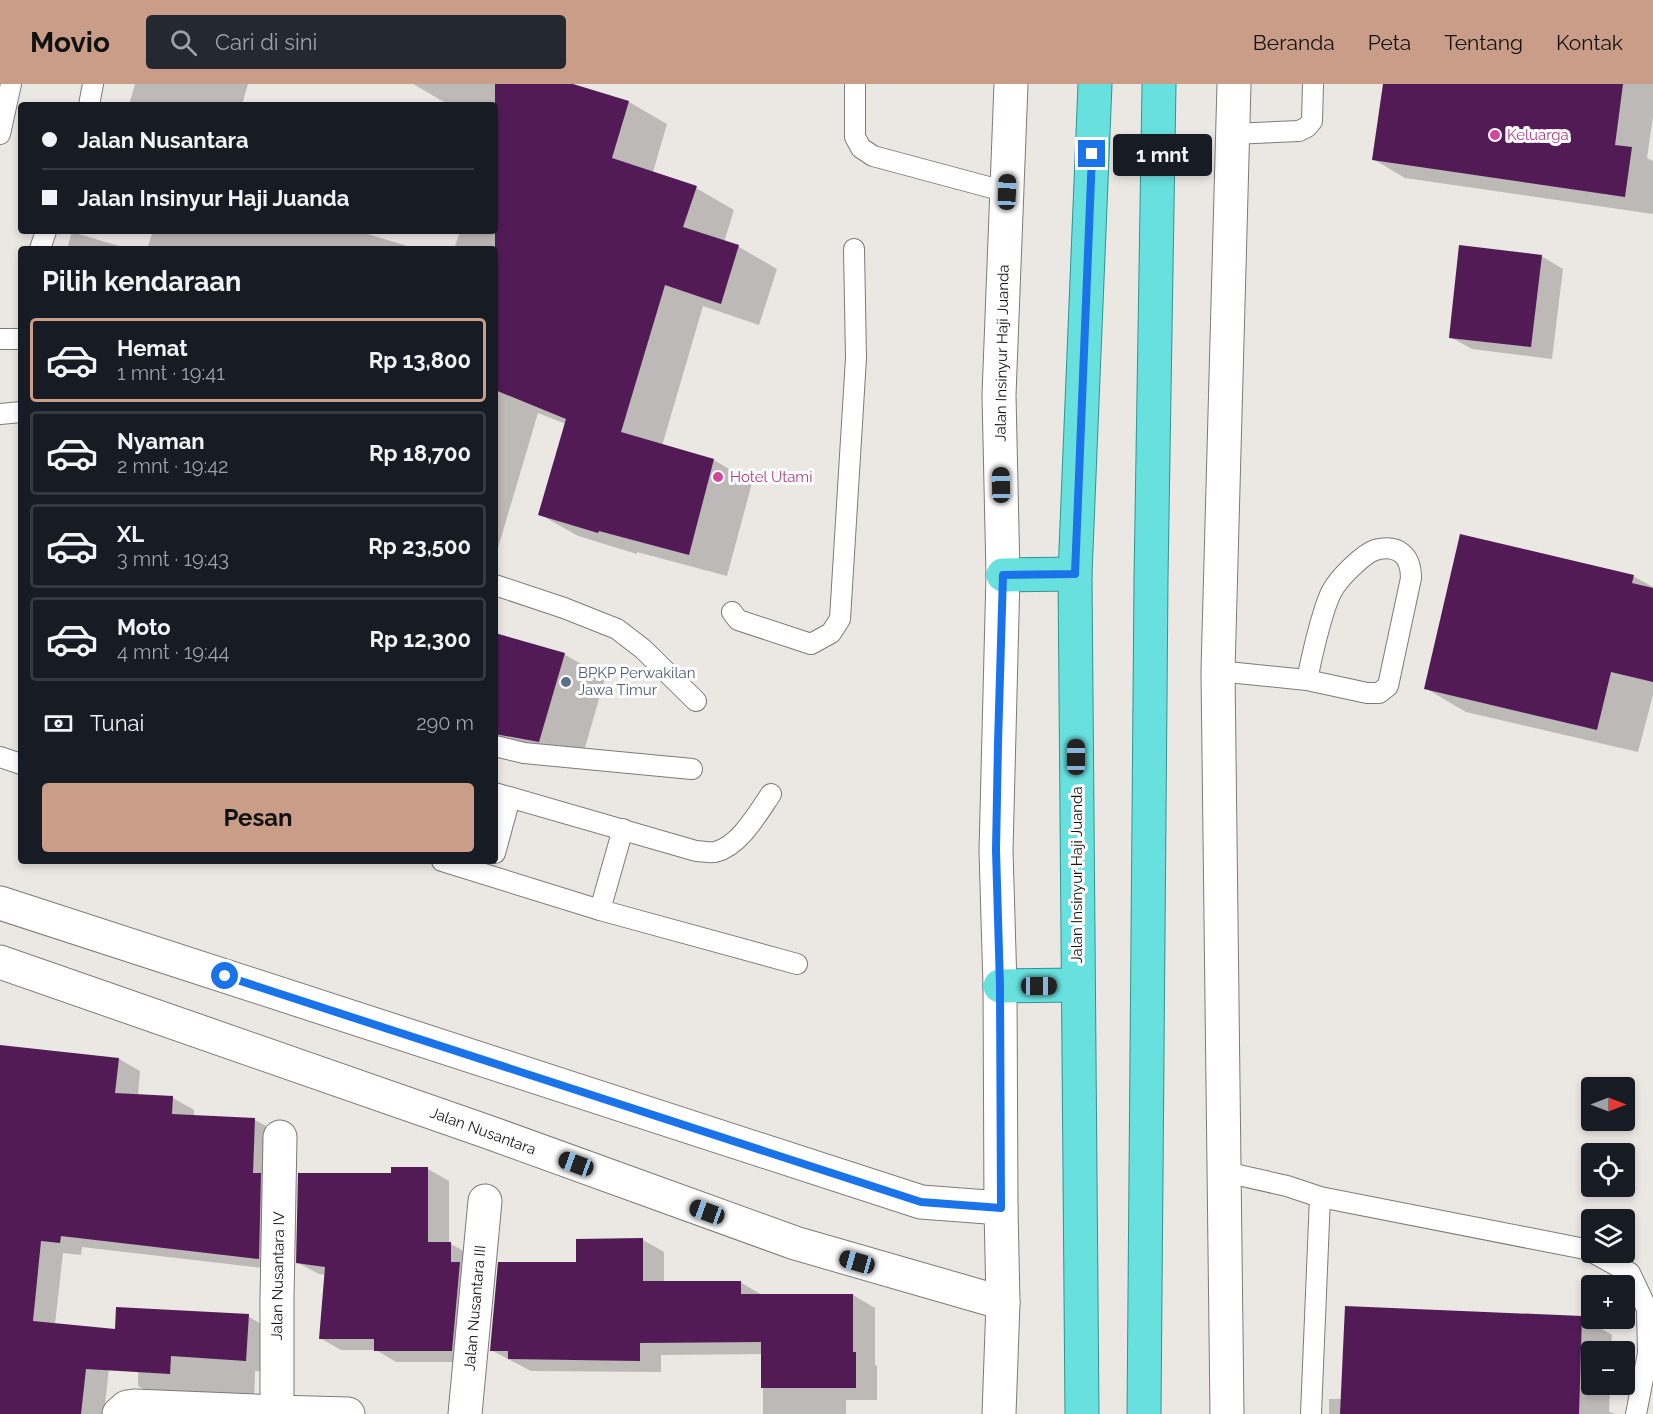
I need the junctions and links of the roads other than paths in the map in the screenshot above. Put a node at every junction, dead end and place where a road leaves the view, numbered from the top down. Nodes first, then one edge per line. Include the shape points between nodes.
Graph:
1 (11, 84) edge
2 (93, 84) edge
3 (855, 84) edge
4 (1011, 84) edge
5 (1095, 84) edge
6 (1159, 84) edge
7 (1234, 84) edge
8 (1313, 84) edge
9 (90, 102) edge
10 (6, 124) edge
11 (1232, 134) junction
12 (1007, 192) junction
13 (854, 249) dead end
14 (0, 339) edge
15 (18, 339) edge
16 (18, 412) edge
17 (0, 414) edge
18 (1075, 574) junction
19 (1003, 575) junction
20 (498, 586) edge
21 (732, 612) dead end
22 (1218, 671) junction
23 (1307, 680) junction
24 (696, 701) dead end
25 (498, 747) edge
26 (0, 757) edge
27 (18, 763) edge
28 (692, 769) dead end
29 (771, 794) dead end
30 (503, 795) edge
31 (623, 829) junction
32 (498, 831) edge
33 (460, 864) edge
34 (491, 869) edge
35 (0, 903) edge
36 (600, 910) junction
37 (0, 962) edge
38 (797, 964) dead end
39 (1078, 985) junction
40 (1000, 986) junction
41 (280, 1137) dead end
42 (1225, 1172) junction
43 (1320, 1197) junction
44 (485, 1201) dead end
45 (1001, 1208) junction
46 (1581, 1248) edge
47 (1611, 1263) edge
48 (1003, 1304) junction
49 (126, 1410) edge
50 (277, 1413) edge
51 (348, 1414) edge
52 (465, 1414) edge
53 (999, 1414) edge
54 (1082, 1414) edge
55 (1144, 1414) edge
56 (1227, 1414) edge
57 (1311, 1414) edge
58 (1636, 1414) edge

1 - 10 lane
2 - 9 lane
3 - 12 lane via 855,137 861,148 895,163
4 - 12 street, Jalan Insinyur Haji Juanda
5 - 18 highway, Jalan Insinyur Haji Juanda
6 - 55 highway
7 - 11 street
8 - 11 lane via 1312,121 1307,127 1299,131
11 - 22 street
12 - 19 street, Jalan Insinyur Haji Juanda via 999,395
13 - 21 lane via 856,358 840,619 831,633 811,644 738,620
14 - 15 lane
16 - 17 lane
18 - 19 highway
18 - 39 highway, Jalan Insinyur Haji Juanda
19 - 40 street, Jalan Insinyur Haji Juanda via 996,850
20 - 24 lane via 617,629
22 - 23 lane
22 - 42 street
23 - 23 lane via 1316,635 1331,592 1345,573 1374,550 1395,549 1408,557 1411,578 1388,686 1379,693 1366,693
25 - 28 lane via 524,753
26 - 27 lane
29 - 31 lane via 736,839 714,853
30 - 31 lane
30 - 32 lane
31 - 36 lane
33 - 34 lane
34 - 36 lane
35 - 45 street via 921,1202
36 - 38 lane
37 - 48 street, Jalan Nusantara via 489,1132 795,1244
39 - 40 highway
39 - 54 highway, Jalan Insinyur Haji Juanda
40 - 45 street, Jalan Insinyur Haji Juanda
41 - 50 street, Jalan Nusantara IV
42 - 43 lane
42 - 56 street
43 - 46 lane
43 - 57 lane
44 - 52 street, Jalan Nusantara III
45 - 48 street, Jalan Insinyur Haji Juanda
47 - 58 lane via 1630,1274 1647,1309 1648,1353
48 - 53 street, Jalan Insinyur Haji Juanda
49 - 50 street
50 - 51 street

